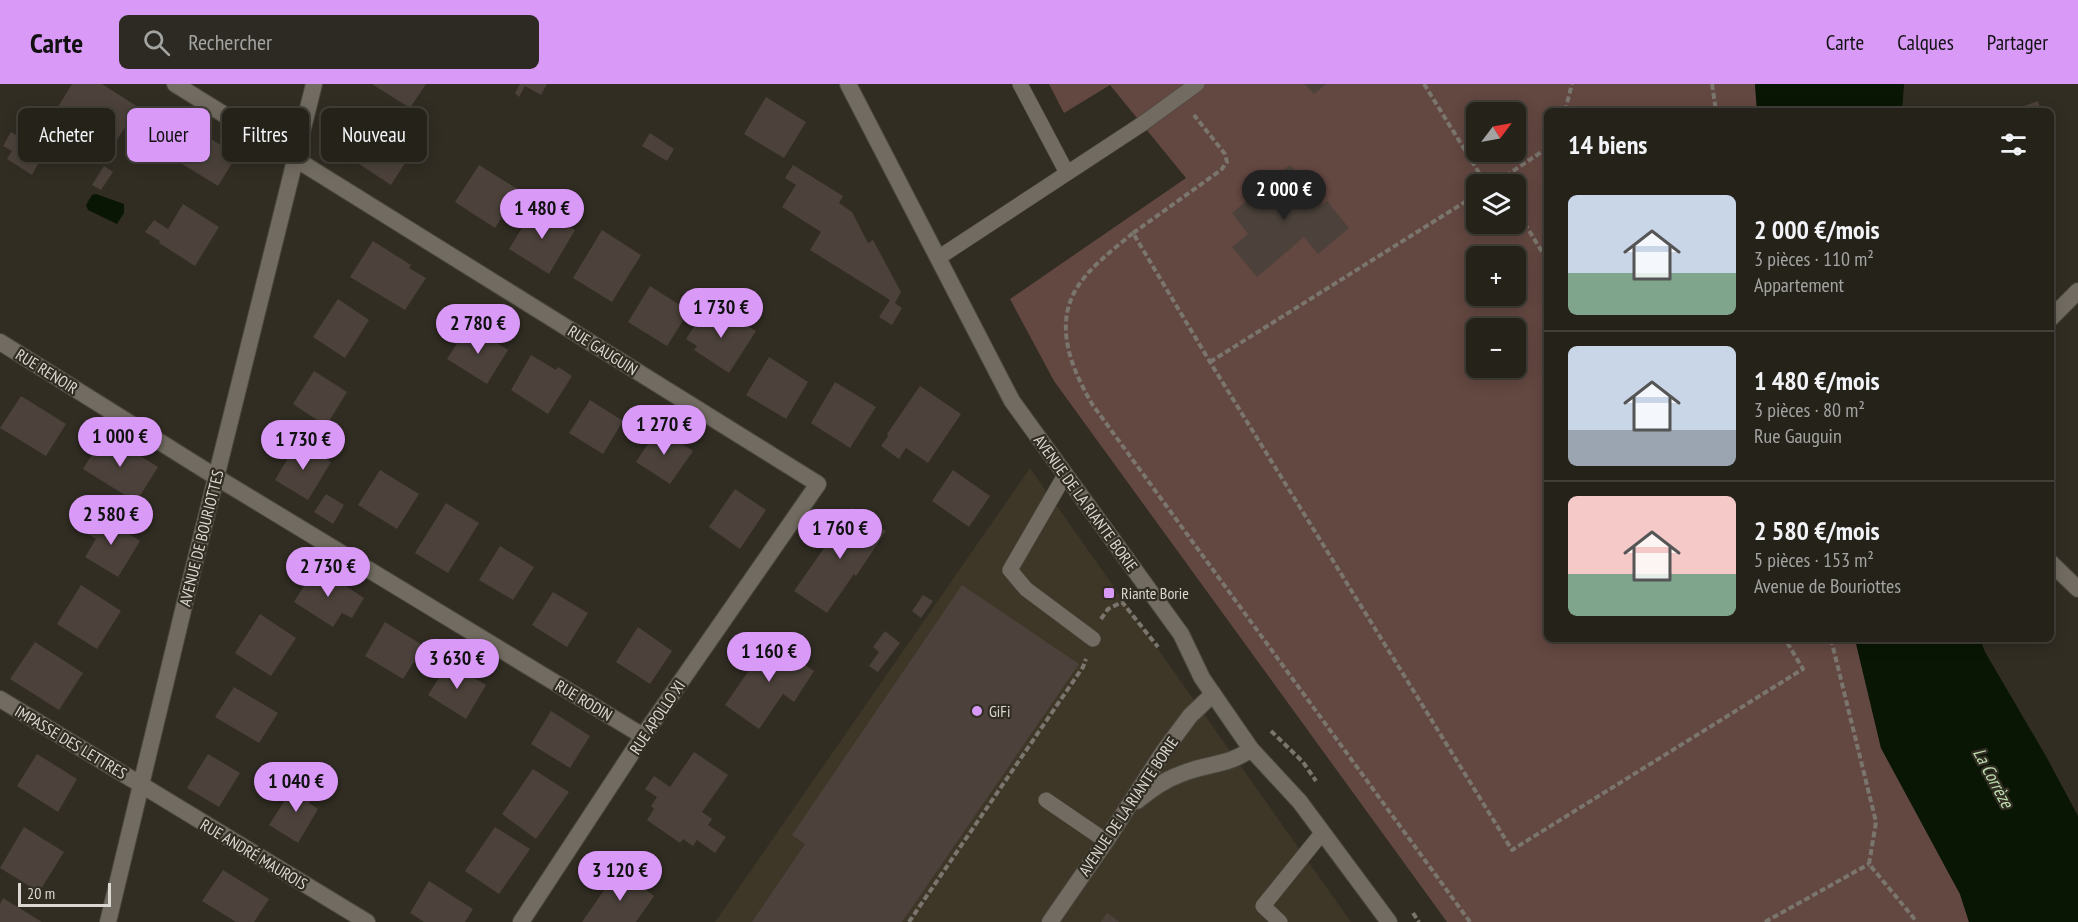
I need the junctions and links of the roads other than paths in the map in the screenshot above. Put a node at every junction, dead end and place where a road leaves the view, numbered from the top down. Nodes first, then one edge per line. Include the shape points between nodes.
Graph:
1 (175, 84) edge
2 (314, 84) edge
3 (849, 84) edge
4 (1020, 84) edge
5 (1197, 84) edge
6 (308, 108) edge
7 (222, 113) edge
8 (295, 162) edge
9 (302, 162) edge
10 (1067, 173) junction
11 (938, 258) junction
12 (2078, 291) edge
13 (2054, 316) edge
14 (0, 342) edge
15 (1065, 475) junction
16 (216, 477) junction
17 (818, 484) joint
18 (2054, 566) edge
19 (2078, 589) edge
20 (1093, 639) road end
21 (1213, 694) junction
22 (0, 699) edge
23 (644, 736) junction
24 (1251, 749) junction
25 (141, 785) junction
26 (1046, 800) dead end
27 (1127, 809) junction
28 (1323, 833) junction
29 (1106, 841) junction
30 (108, 922) edge
31 (367, 922) edge
32 (521, 922) edge
33 (1050, 922) edge
34 (1280, 922) edge
35 (1389, 922) edge

1 - 7 street, RUE GAUGUIN
2 - 6 street, AVENUE DE BOURIOTTES
3 - 11 street, AVENUE DE LA RIANTE BORIE
4 - 10 lane
5 - 10 lane
8 - 16 street, AVENUE DE BOURIOTTES
9 - 17 street, RUE GAUGUIN
10 - 11 lane
11 - 15 street, AVENUE DE LA RIANTE BORIE via 1012,401
12 - 13 street
14 - 16 street, RUE RENOIR
15 - 20 lane via 1010,570 1026,589
15 - 21 street, AVENUE DE LA RIANTE BORIE via 1181,634
16 - 23 street, RUE RODIN
16 - 25 street, AVENUE DE BOURIOTTES
17 - 23 street, RUE APOLLO XI
18 - 19 street
21 - 24 street, AVENUE DE LA RIANTE BORIE
21 - 27 street, AVENUE DE LA RIANTE BORIE via 1190,716
22 - 25 street, IMPASSE DES LETTRES
23 - 32 street, RUE APOLLO XI
24 - 27 street via 1241,757 1182,773 1157,785
24 - 28 street, AVENUE DE LA RIANTE BORIE
25 - 30 street, AVENUE DE BOURIOTTES
25 - 31 street, RUE ANDRÉ MAUROIS
26 - 29 lane
27 - 29 street, AVENUE DE LA RIANTE BORIE
28 - 34 lane via 1263,906
28 - 35 street, AVENUE DE LA RIANTE BORIE
29 - 33 street, AVENUE DE LA RIANTE BORIE

